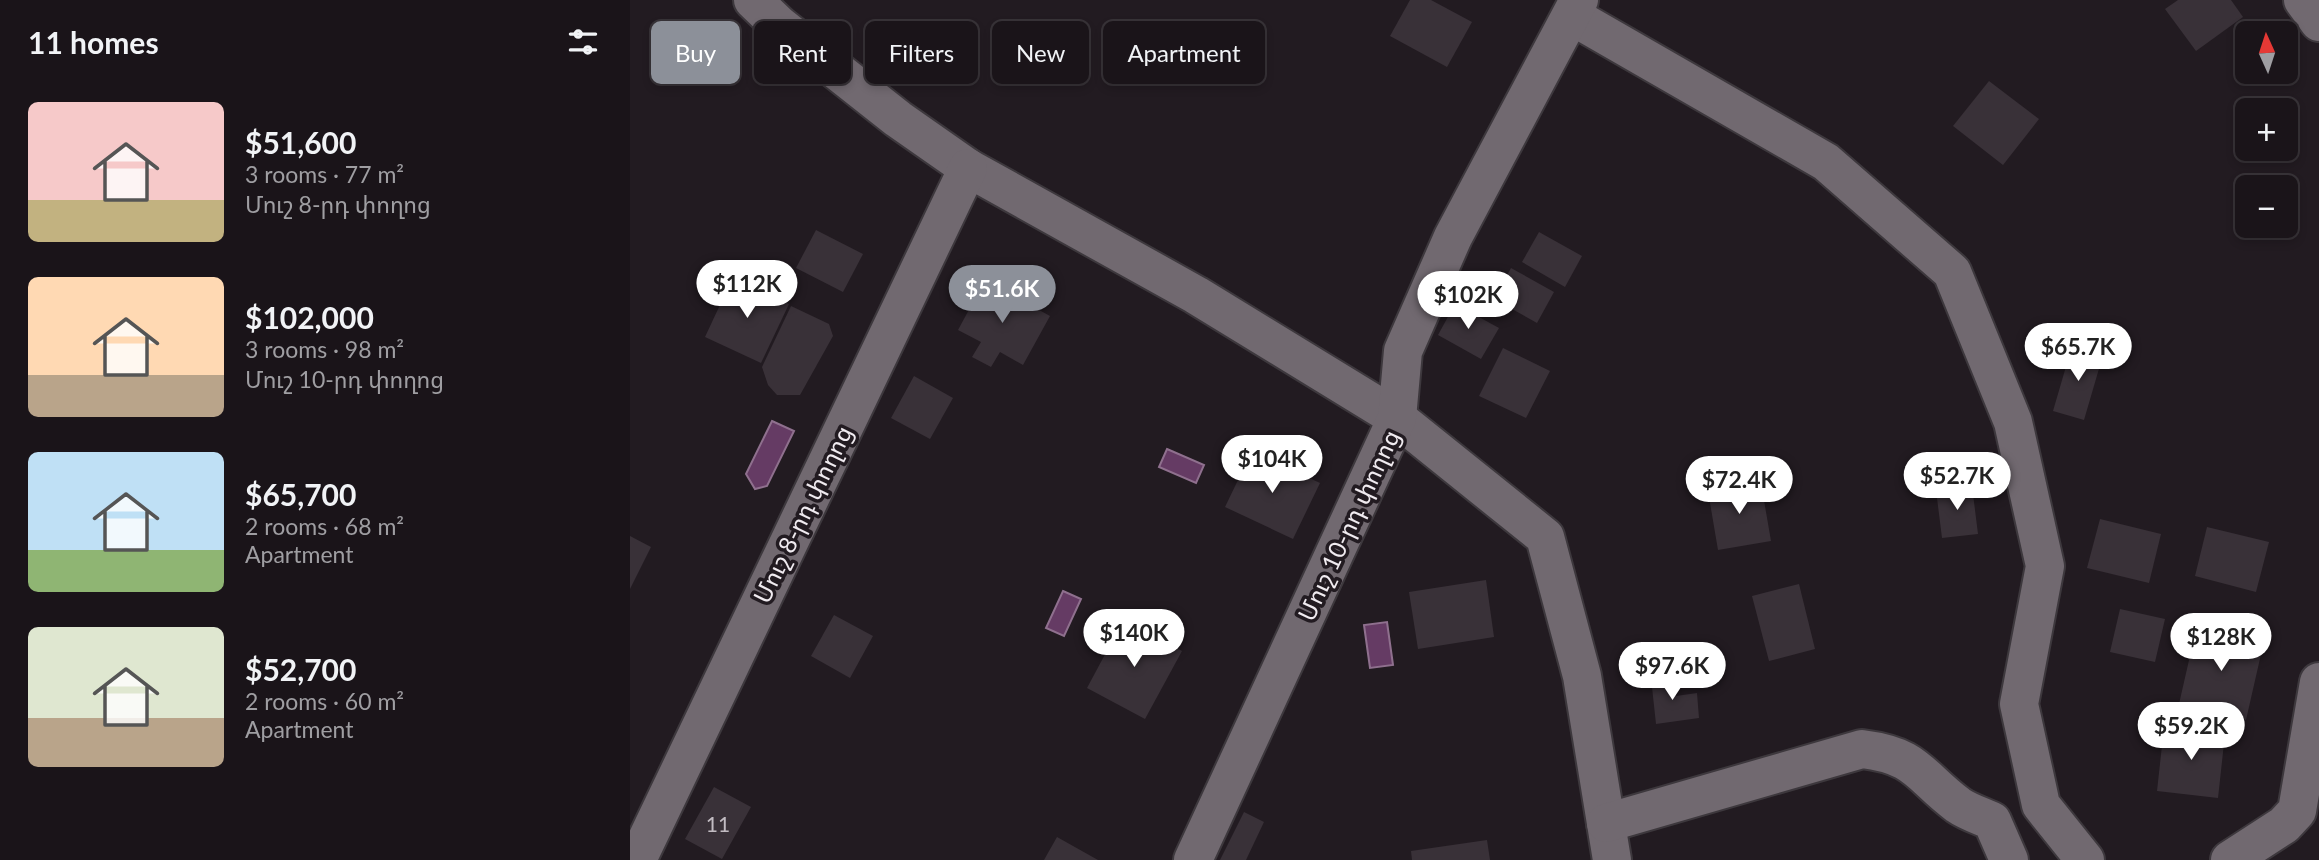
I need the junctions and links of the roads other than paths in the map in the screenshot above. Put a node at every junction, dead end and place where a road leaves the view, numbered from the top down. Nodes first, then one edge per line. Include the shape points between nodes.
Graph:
1 (753, 0) edge
2 (2302, 0) edge
3 (1576, 8) edge
4 (2319, 22) edge
5 (968, 168) junction
6 (1397, 418) junction
7 (2319, 682) edge
8 (1606, 823) junction
9 (637, 860) edge
10 (1193, 860) edge
11 (1612, 860) edge
12 (2009, 860) edge
13 (2085, 860) edge
14 (2230, 860) edge

1 - 5 street via 898,119
2 - 4 street
3 - 6 street, Մուշ 10-րդ փողոց via 1452,237 1403,351
3 - 13 street via 1826,162 1952,272 2013,422 2045,566 2019,704 2041,805
5 - 6 street via 1196,295
5 - 9 street, Մուշ 8-րդ փողոց
6 - 8 street via 1545,537 1582,676
6 - 10 street, Մուշ 10-րդ փողոց
7 - 14 street via 2297,811 2284,825
8 - 11 street
8 - 12 street via 1862,748 1915,764 1960,806 1992,821

